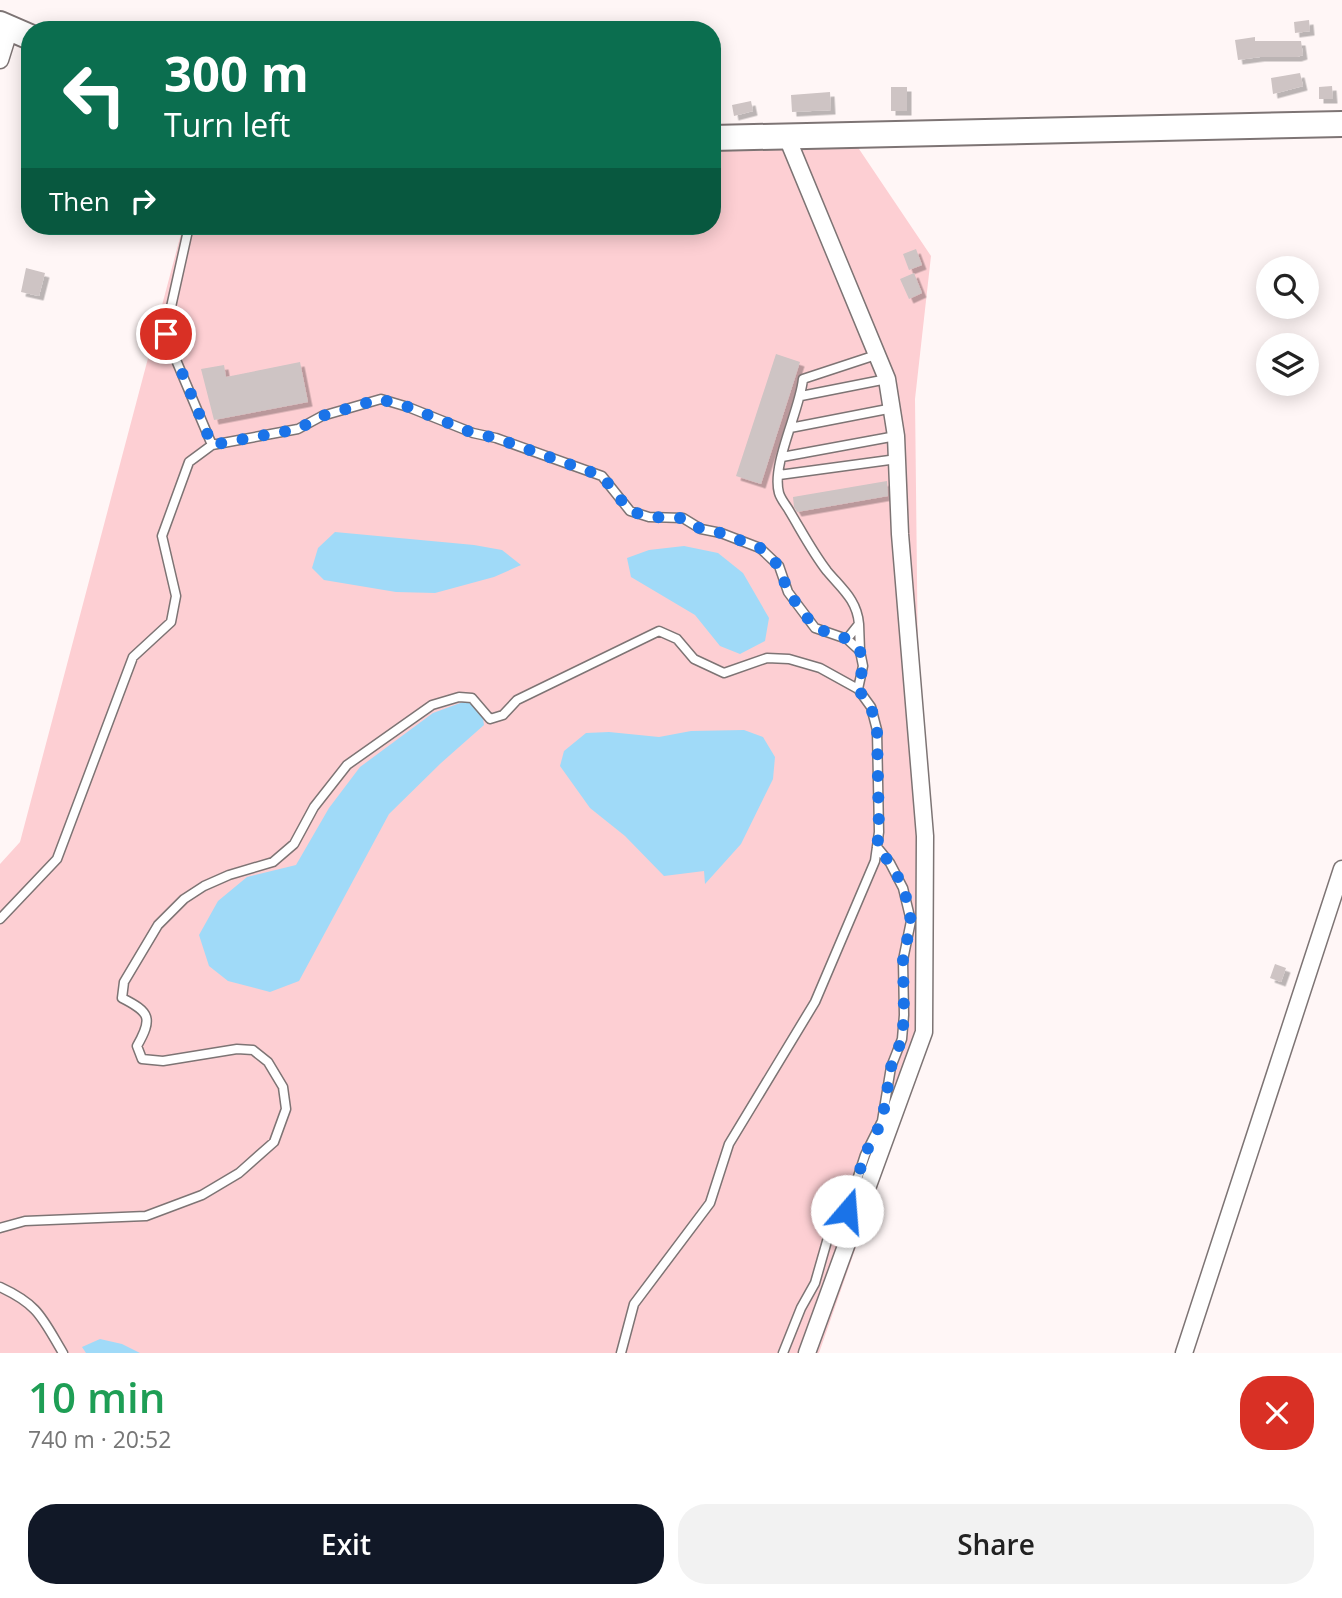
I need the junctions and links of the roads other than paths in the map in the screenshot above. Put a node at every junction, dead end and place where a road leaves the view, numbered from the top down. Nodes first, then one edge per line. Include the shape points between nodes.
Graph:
1 (13, 30) edge
2 (0, 60) edge
3 (1342, 124) edge
4 (786, 135) junction
5 (721, 138) edge
6 (187, 235) edge
7 (876, 355) junction
8 (887, 379) junction
9 (802, 396) junction
10 (893, 408) junction
11 (790, 428) junction
12 (896, 436) junction
13 (212, 445) junction
14 (782, 457) junction
15 (897, 459) junction
16 (779, 475) junction
17 (859, 624) junction
18 (847, 639) junction
19 (860, 651) junction
20 (858, 689) junction
21 (877, 847) junction
22 (1342, 869) edge
23 (0, 919) edge
24 (0, 1228) edge
25 (0, 1287) edge
26 (63, 1353) edge
27 (621, 1353) edge
28 (783, 1353) edge
29 (807, 1353) edge
30 (1184, 1353) edge

1 - 2 street
3 - 4 main road
4 - 5 main road
4 - 7 street
6 - 13 lane via 166,334
7 - 8 street
7 - 9 lane via 803,379
8 - 9 lane
8 - 10 street
9 - 11 lane
10 - 11 lane
10 - 12 street
11 - 14 lane
12 - 14 lane
12 - 15 street
13 - 18 lane via 298,429 322,416 380,399 408,407 602,476 630,511 683,518 701,529 760,548 779,566 788,592 815,628
13 - 23 lane via 189,462 162,536 176,596 172,622 134,657 57,859
14 - 16 lane
15 - 16 lane
15 - 29 street via 925,836 924,1032
16 - 17 lane via 779,493 825,569 851,597
17 - 18 lane
17 - 19 lane
18 - 19 lane
19 - 20 lane via 863,666
20 - 21 lane via 871,707 877,730
20 - 24 lane via 820,668 789,659 766,658 724,673 694,659 677,639 659,631 517,700 503,715 490,719 472,698 432,705 347,765 314,807 295,845 273,862 229,874 184,899 158,925 124,982 122,998 141,1007 147,1018 137,1046 142,1059 184,1059 245,1049 268,1062 283,1087 286,1109 274,1142 239,1173 202,1195 146,1216 25,1221
21 - 27 lane via 815,1002 729,1144 710,1203 634,1304
21 - 28 lane via 904,888 911,921 903,960 902,1039 891,1067 882,1121
22 - 30 street
25 - 26 lane via 37,1309

